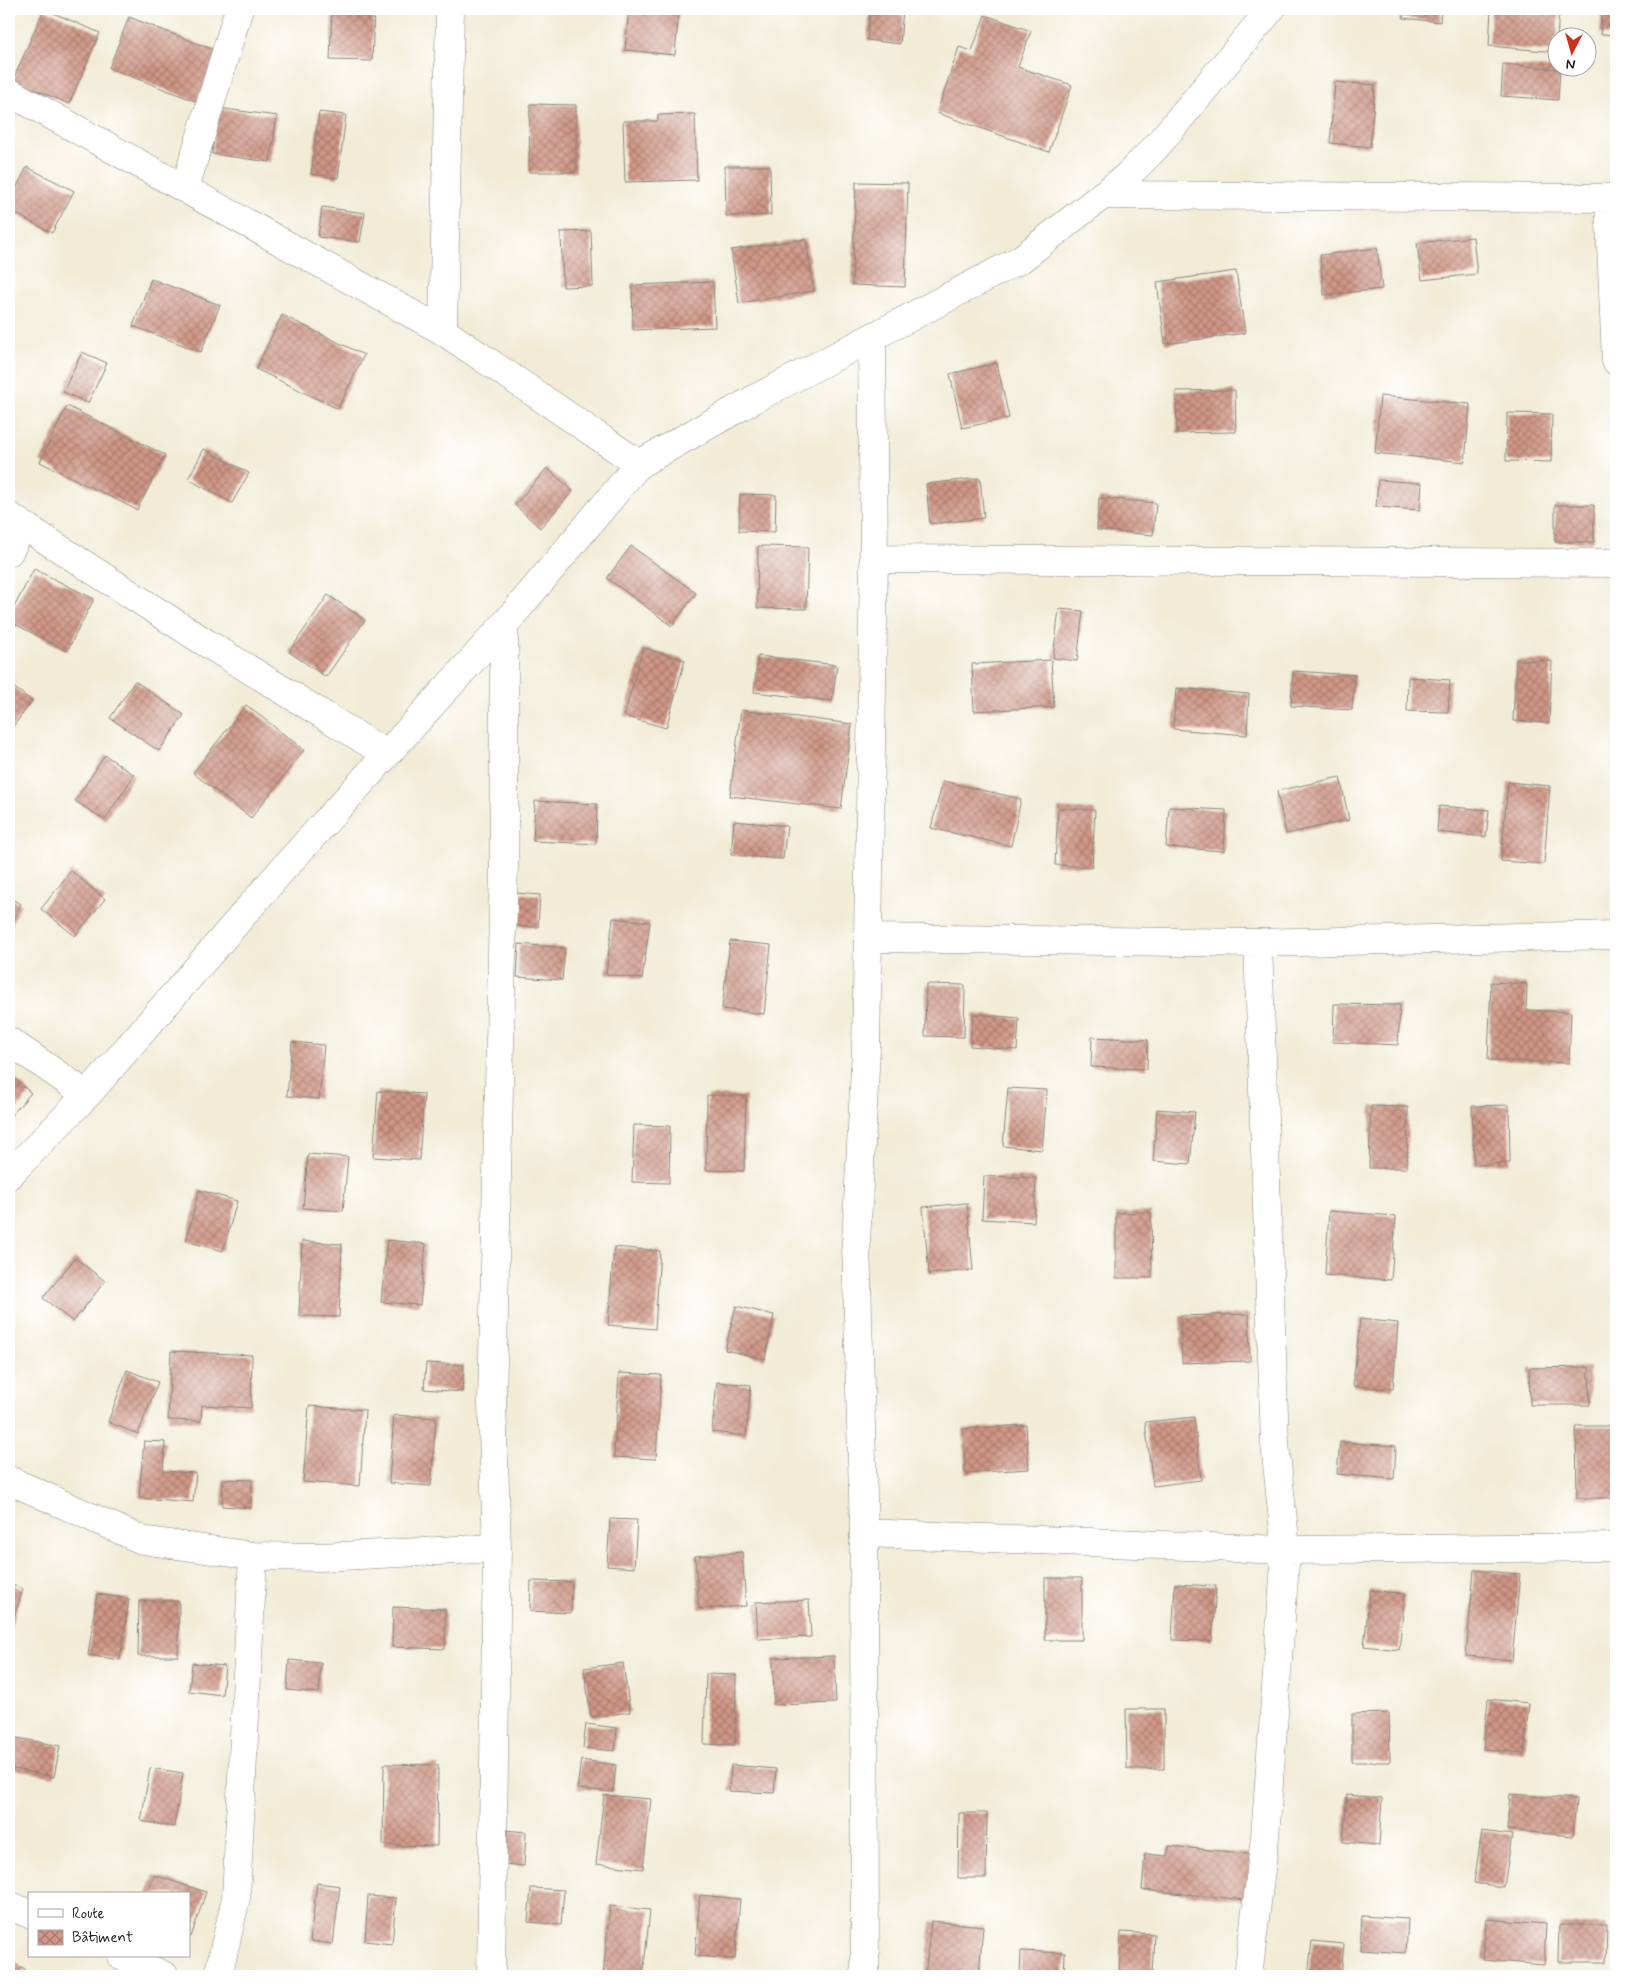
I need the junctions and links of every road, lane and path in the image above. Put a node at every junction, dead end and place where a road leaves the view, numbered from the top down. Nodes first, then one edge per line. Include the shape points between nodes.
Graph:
1 (238, 9) edge
2 (450, 9) edge
3 (1271, 9) edge
4 (9, 92) edge
5 (185, 188) junction
6 (1102, 195) junction
7 (1612, 198) edge
8 (443, 330) junction
9 (872, 338) junction
10 (1616, 361) edge
11 (639, 464) junction
12 (16, 521) edge
13 (9, 552) edge
14 (874, 559) junction
15 (1616, 563) edge
16 (504, 625) junction
17 (387, 754) junction
18 (1616, 935) edge
19 (868, 938) junction
20 (1258, 943) junction
21 (9, 1041) edge
22 (87, 1095) junction
23 (9, 1175) edge
24 (9, 1480) edge
25 (864, 1533) junction
26 (497, 1548) junction
27 (1616, 1548) edge
28 (1286, 1550) junction
29 (254, 1556) junction
30 (9, 1905) edge
31 (28, 1914) edge
32 (125, 1958) edge
33 (162, 1975) edge
34 (218, 1976) edge
35 (491, 1976) edge
36 (865, 1976) edge
37 (1248, 1976) edge

1 - 5 street
2 - 8 street
3 - 6 street via 1155,148
4 - 5 street
5 - 8 street
6 - 7 street
6 - 9 street via 1020,259
7 - 10 street
8 - 11 street
9 - 11 street
9 - 14 street
11 - 16 street
12 - 13 street
12 - 17 street
14 - 15 street
14 - 19 street
16 - 17 street
16 - 26 street via 504,863 492,1402
17 - 22 street
18 - 20 street
19 - 20 street
19 - 25 street via 856,1242
20 - 28 street via 1275,1444
21 - 22 street
22 - 23 street
24 - 29 street via 142,1540
25 - 28 street
25 - 36 street
26 - 29 street via 321,1557
26 - 35 street
27 - 28 street
28 - 37 street via 1264,1837
29 - 34 street via 236,1898
30 - 31 street
32 - 33 street

